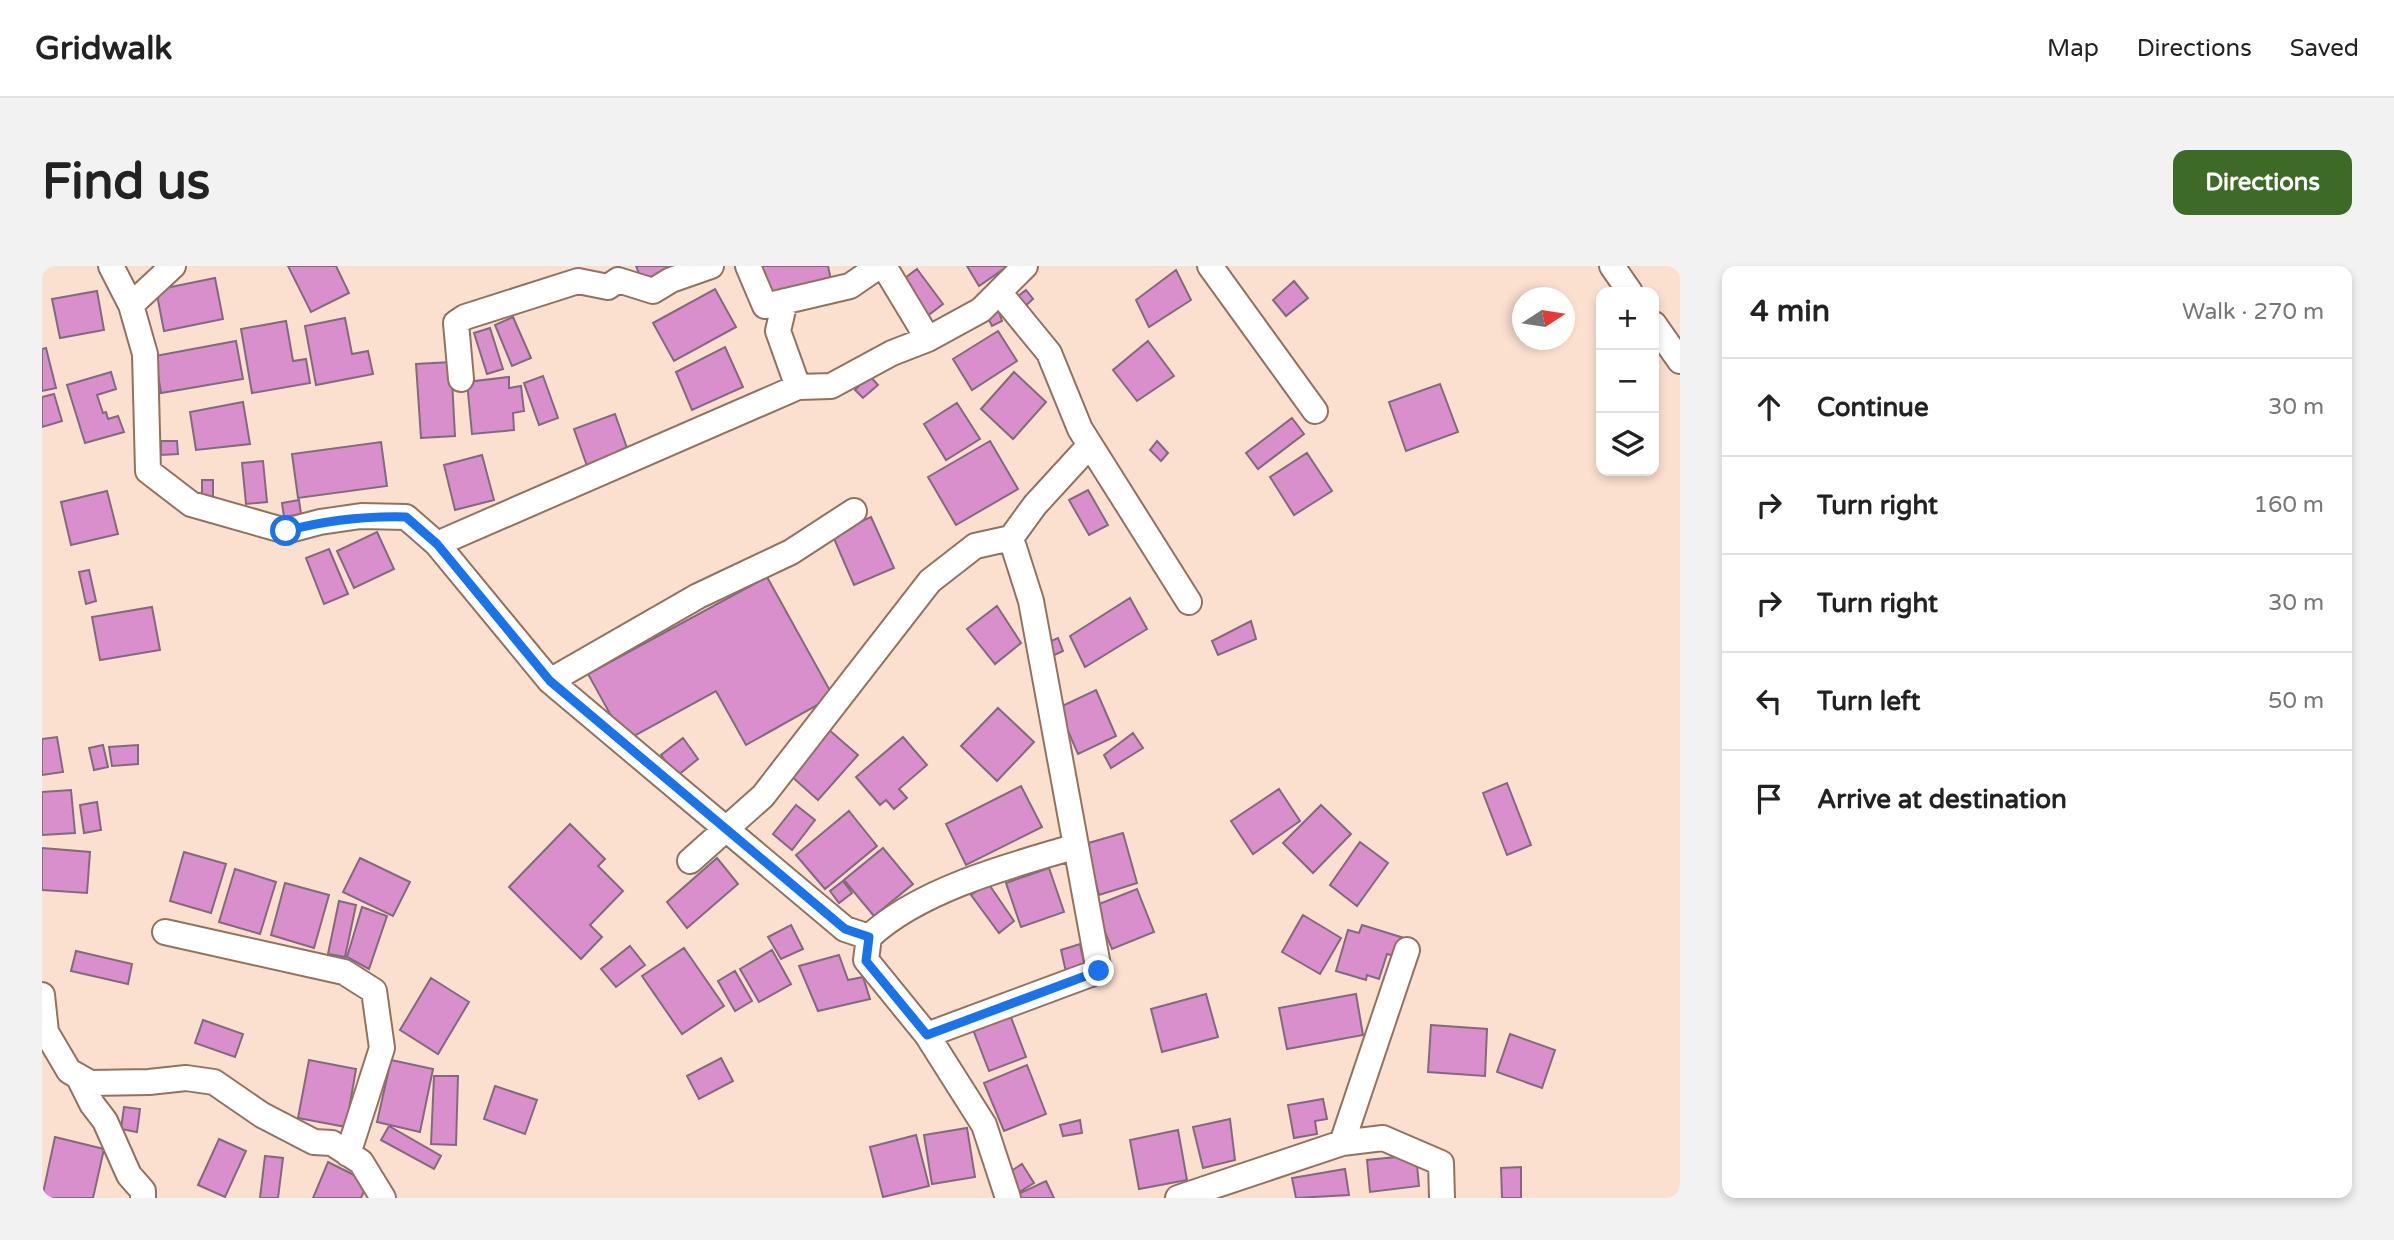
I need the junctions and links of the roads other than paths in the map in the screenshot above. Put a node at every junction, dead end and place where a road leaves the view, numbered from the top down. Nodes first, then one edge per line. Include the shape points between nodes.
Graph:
1 (111, 266) edge
2 (173, 266) edge
3 (710, 266) edge
4 (748, 266) edge
5 (882, 266) edge
6 (1025, 266) edge
7 (1210, 266) edge
8 (1612, 266) edge
9 (1627, 287) edge
10 (999, 292) junction
11 (785, 301) junction
12 (131, 305) junction
13 (1659, 331) edge
14 (928, 339) junction
15 (1680, 361) edge
16 (461, 379) dead end
17 (797, 387) junction
18 (1315, 411) dead end
19 (1090, 445) junction
20 (854, 511) dead end
21 (1011, 538) junction
22 (437, 544) junction
23 (1189, 602) dead end
24 (550, 681) junction
25 (726, 829) junction
26 (1074, 847) junction
27 (690, 861) dead end
28 (164, 932) dead end
29 (869, 937) junction
30 (1407, 950) dead end
31 (42, 995) edge
32 (927, 1035) junction
33 (78, 1076) junction
34 (1342, 1143) junction
35 (348, 1154) junction
36 (143, 1198) edge
37 (383, 1198) edge
38 (1008, 1198) edge
39 (1178, 1198) edge
40 (1442, 1198) edge

1 - 12 street
2 - 12 street
3 - 16 street via 653,291 618,280 608,287 578,281 465,317 456,323
4 - 11 street via 765,306
5 - 11 street via 850,286
5 - 14 street
6 - 10 street
7 - 18 street
8 - 9 street
10 - 14 street via 981,310
10 - 19 street via 1049,353
11 - 17 street via 778,331
12 - 22 street via 145,354 148,471 191,504 286,531 334,520 406,517
13 - 15 street
14 - 17 street via 831,386
17 - 22 street
19 - 21 street
19 - 23 street
20 - 24 street via 791,552 698,596
21 - 25 street via 975,546 930,581 763,796
21 - 26 street via 1031,601
22 - 24 street
24 - 25 street
25 - 27 street
25 - 29 street via 845,929
26 - 29 street via 956,887 890,918
26 - 32 street via 1099,971
28 - 35 street via 344,972 374,991 382,1048
29 - 32 street via 866,961
30 - 34 street
31 - 33 street via 46,1032 69,1071
32 - 38 street via 985,1125
33 - 35 street via 90,1083 186,1078 214,1082 262,1115
33 - 36 street
34 - 39 street
34 - 40 street via 1383,1138 1441,1163
35 - 37 street via 361,1162

